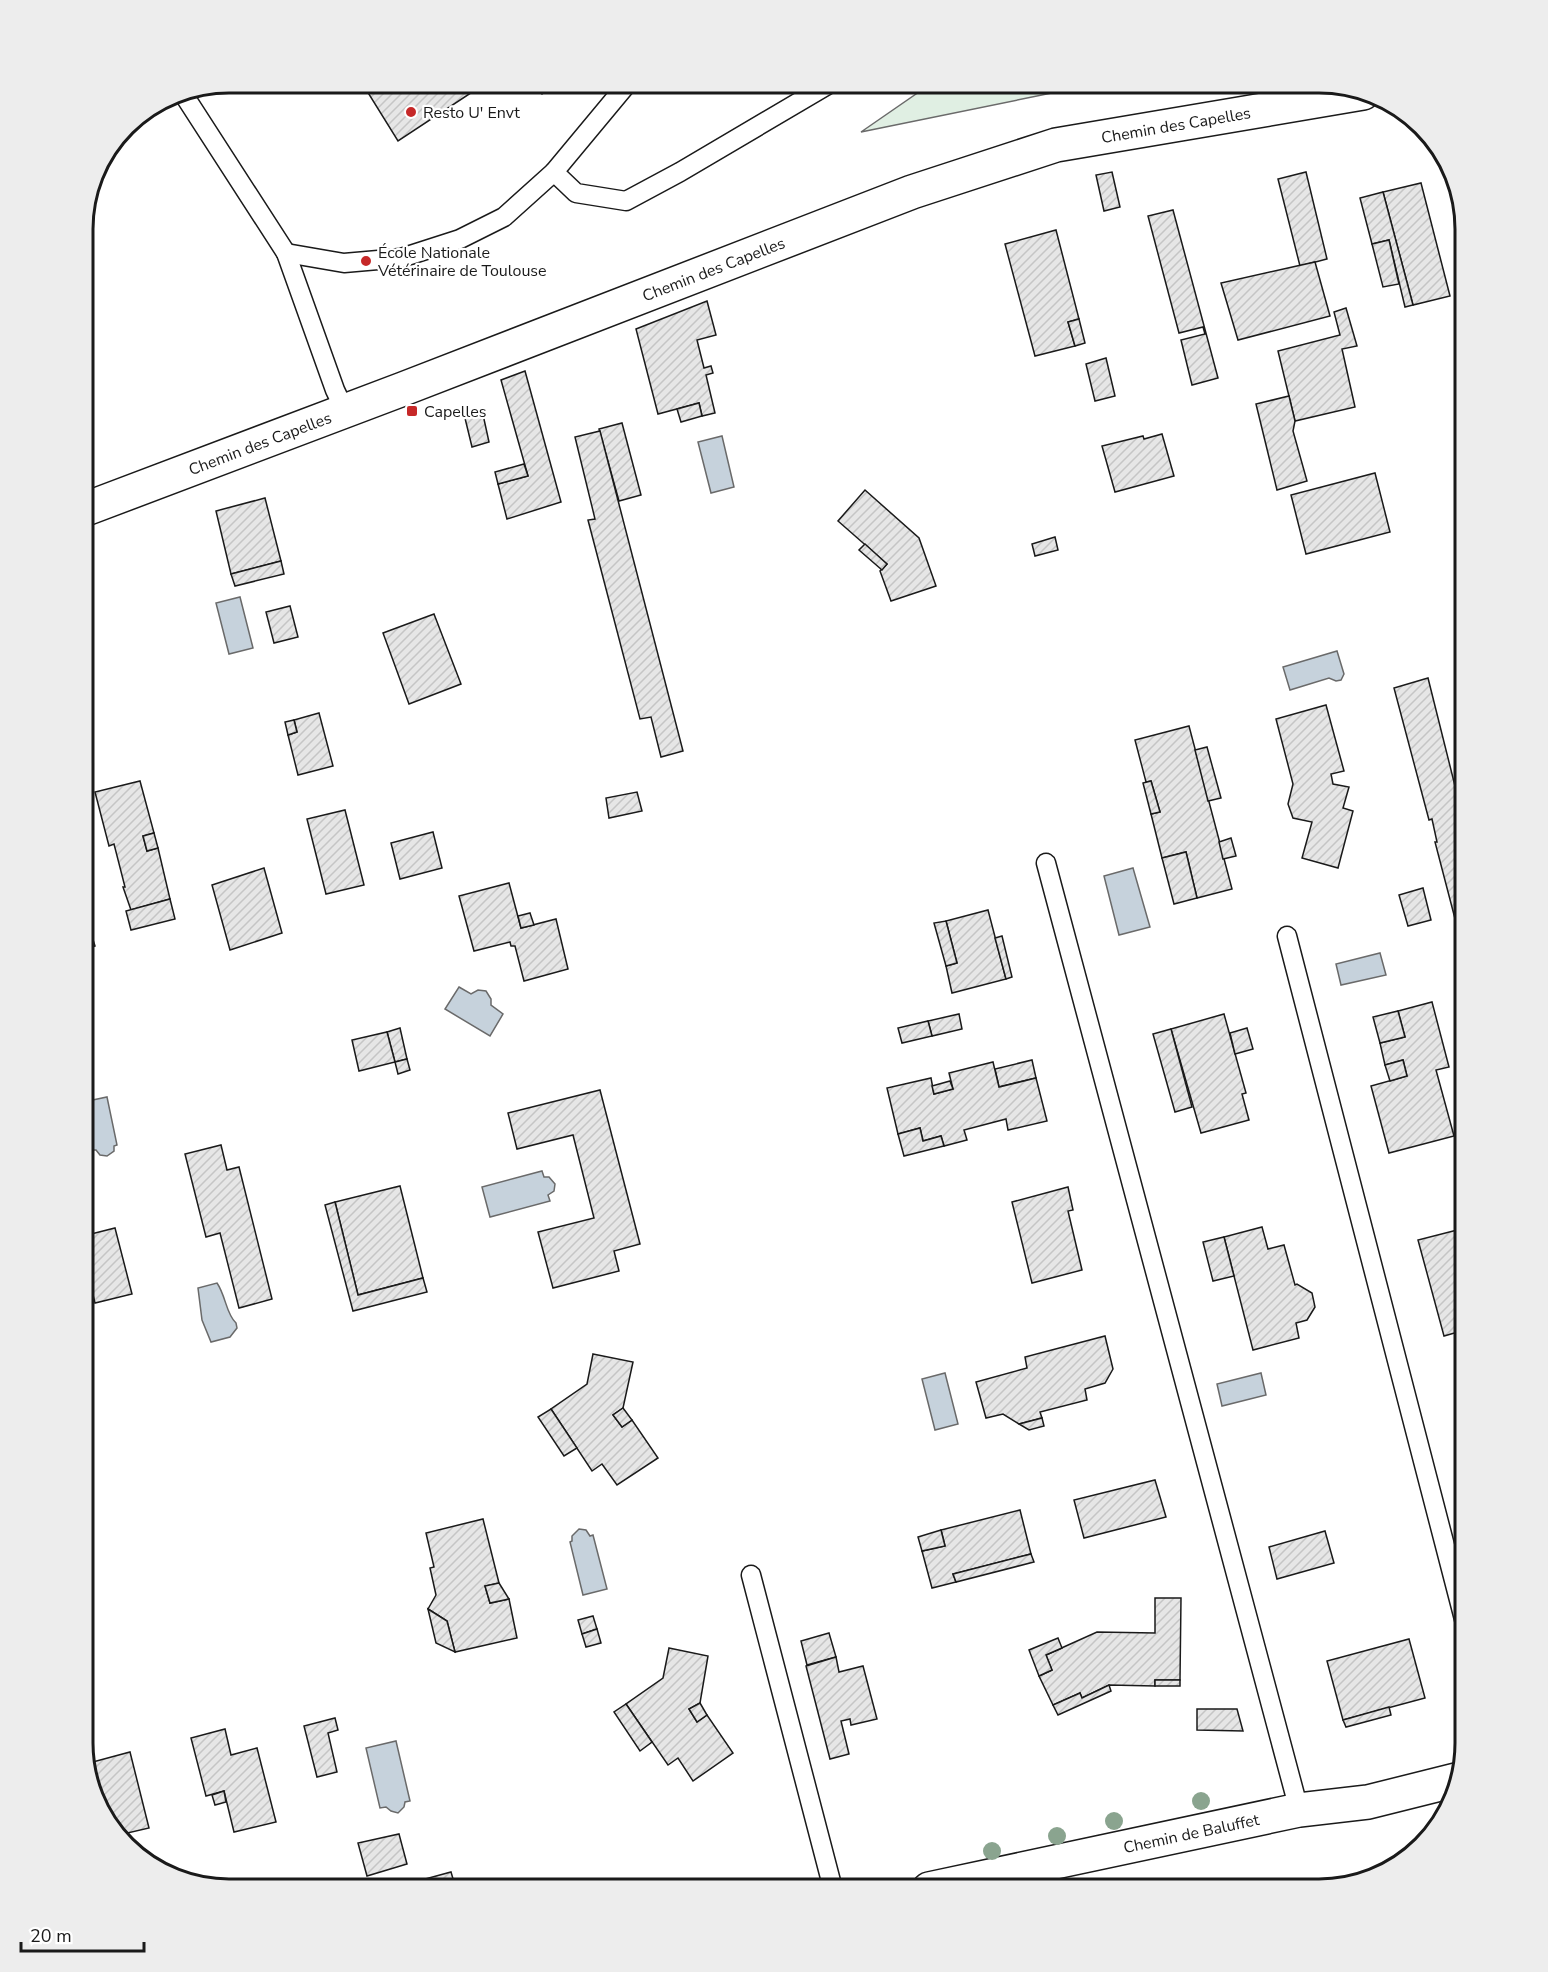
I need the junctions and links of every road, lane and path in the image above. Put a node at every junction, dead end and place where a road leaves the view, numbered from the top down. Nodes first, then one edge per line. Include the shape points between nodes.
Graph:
1 (620, 93) edge
2 (814, 93) edge
3 (1346, 96) edge
4 (187, 100) edge
5 (554, 172) junction
6 (286, 253) junction
7 (345, 411) junction
8 (93, 506) edge
9 (1046, 863) dead end
10 (1287, 936) dead end
11 (751, 1575) dead end
12 (1455, 1581) edge
13 (1449, 1782) edge
14 (1299, 1810) junction
15 (830, 1879) edge
16 (980, 1879) edge

1 - 5 lane
2 - 5 lane via 626,201 576,193
3 - 7 street, Chemin des Capelles via 1056,145 912,192
4 - 6 lane
5 - 6 lane via 504,217 460,239 401,258 344,263
6 - 7 lane
7 - 8 street, Chemin des Capelles
9 - 14 lane
10 - 12 lane
11 - 15 lane
13 - 14 street, Chemin de Baluffet via 1368,1802
14 - 16 street, Chemin de Baluffet

